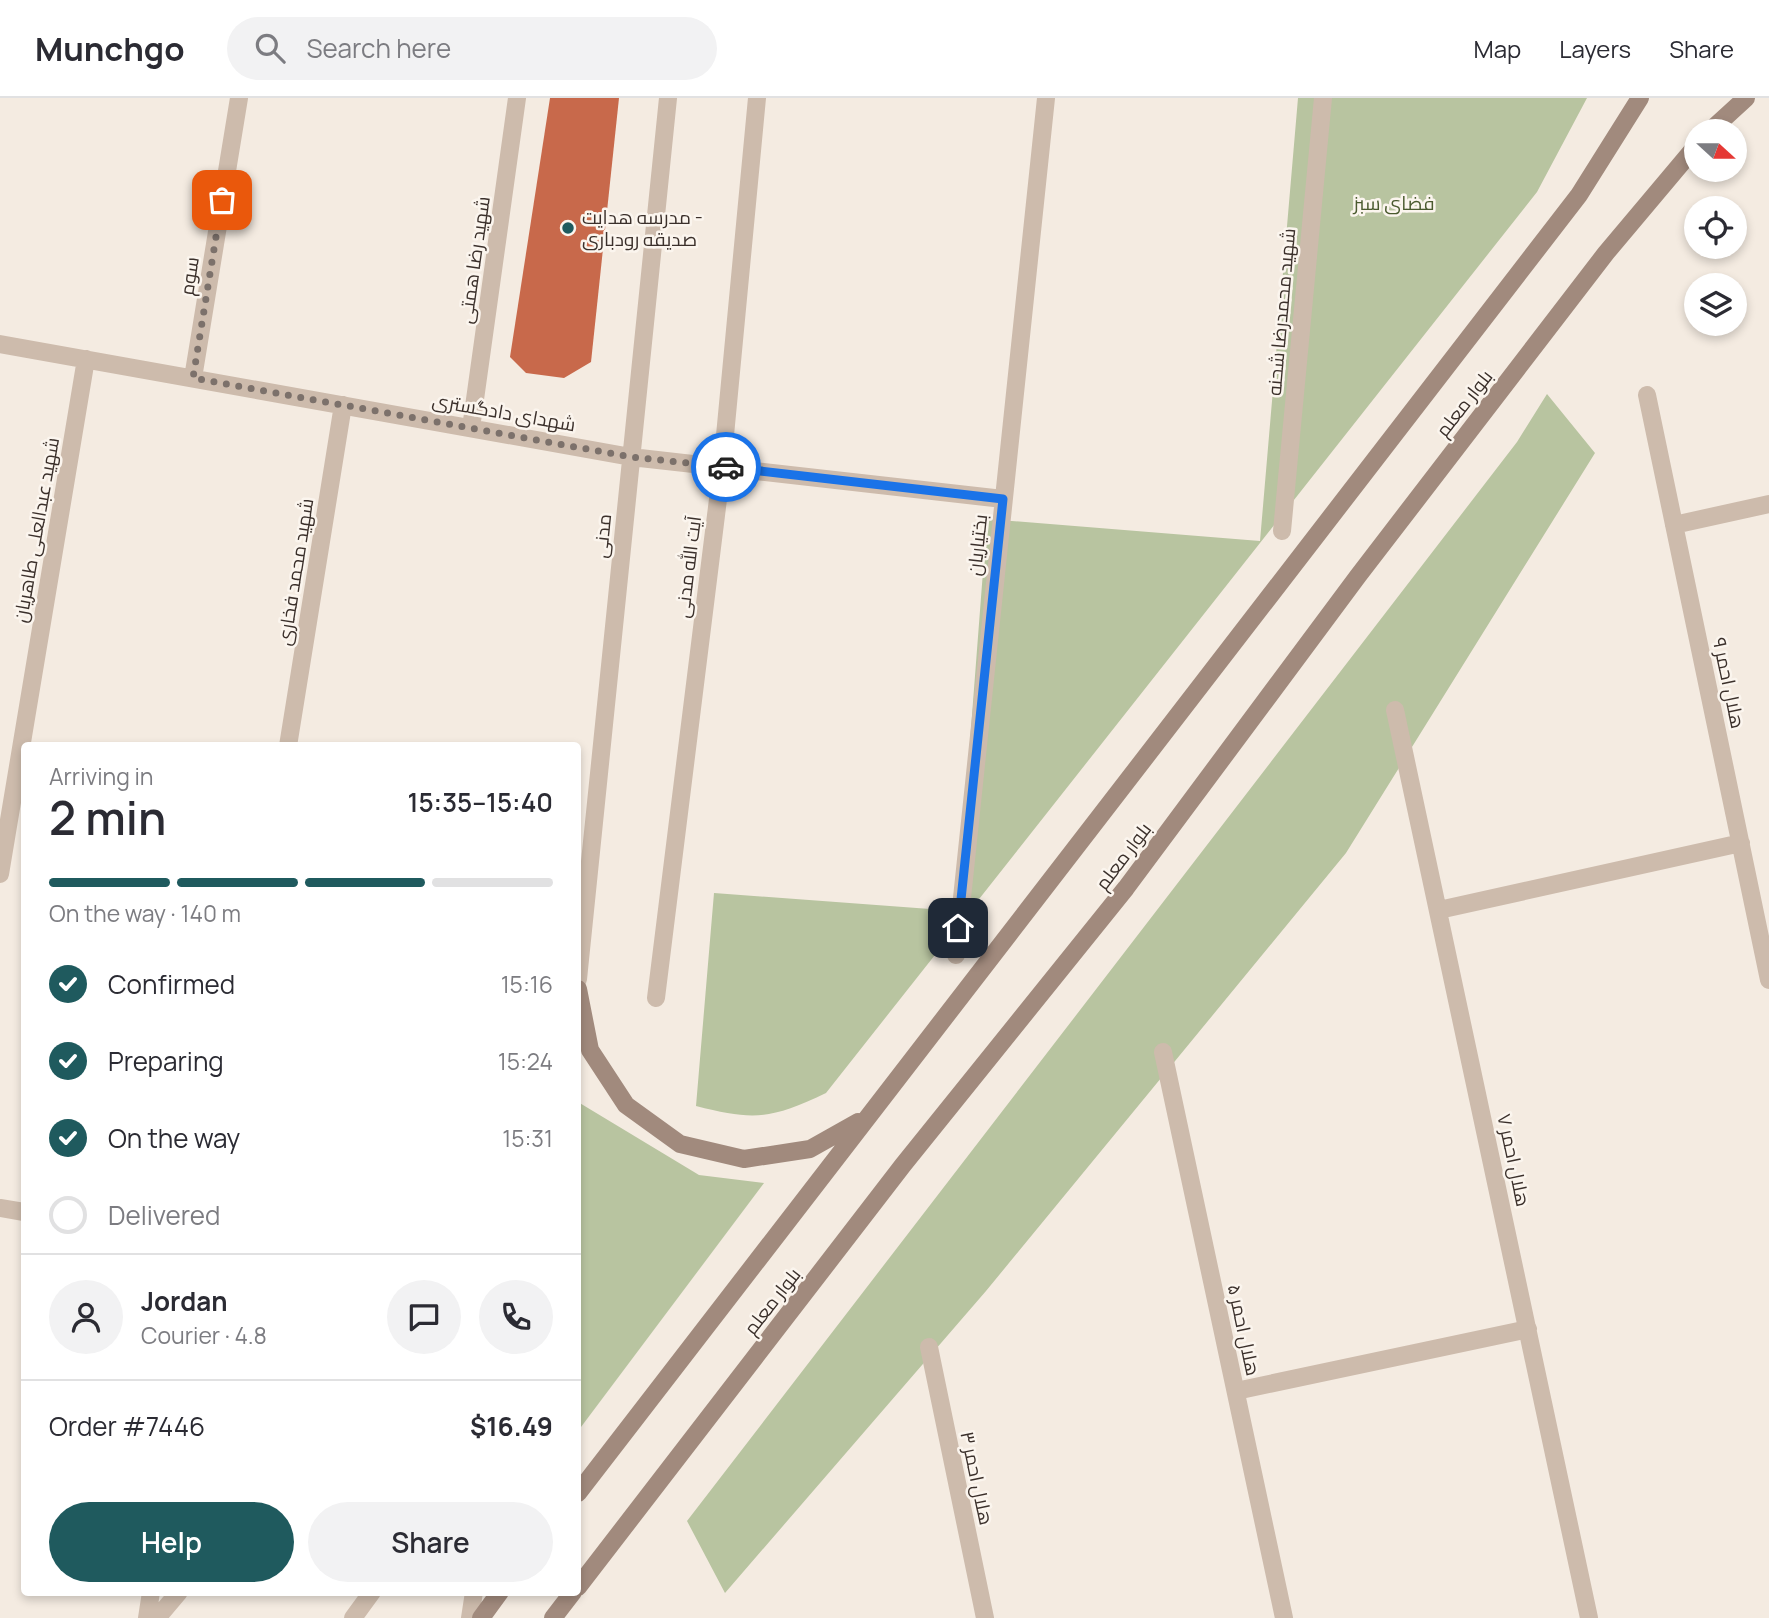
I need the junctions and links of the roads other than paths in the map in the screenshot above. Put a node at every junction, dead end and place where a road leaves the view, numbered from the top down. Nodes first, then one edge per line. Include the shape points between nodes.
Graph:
1 (239, 98) edge
2 (517, 98) edge
3 (668, 98) edge
4 (757, 98) edge
5 (1046, 98) edge
6 (1323, 98) edge
7 (1640, 98) edge
8 (1746, 98) edge
9 (1723, 119) edge
10 (1684, 160) edge
11 (0, 344) edge
12 (86, 359) junction
13 (193, 378) junction
14 (1647, 395) dead end
15 (343, 405) junction
16 (471, 428) junction
17 (631, 457) junction
18 (722, 467) junction
19 (1003, 499) junction
20 (1769, 504) edge
21 (1674, 525) junction
22 (1282, 531) dead end
23 (1395, 710) dead end
24 (22, 742) edge
25 (289, 742) edge
26 (21, 748) edge
27 (1741, 843) junction
28 (0, 874) edge
29 (1439, 910) junction
30 (581, 949) edge
31 (956, 954) dead end
32 (1769, 980) edge
33 (656, 998) dead end
34 (581, 1004) edge
35 (1163, 1052) dead end
36 (867, 1117) junction
37 (0, 1208) edge
38 (21, 1212) edge
39 (1528, 1329) junction
40 (929, 1346) dead end
41 (1236, 1391) junction
42 (581, 1489) edge
43 (581, 1583) edge
44 (150, 1596) edge
45 (176, 1596) edge
46 (369, 1596) edge
47 (473, 1596) edge
48 (497, 1596) edge
49 (570, 1596) edge
50 (147, 1618) edge
51 (157, 1618) edge
52 (353, 1618) edge
53 (470, 1618) edge
54 (481, 1618) edge
55 (553, 1618) edge
56 (985, 1618) edge
57 (1284, 1618) edge
58 (1589, 1618) edge

1 - 13 street, سوم
2 - 16 street, شهید رضا همتی
3 - 17 street, مدنی
4 - 18 street, آیت الله مدنی
5 - 19 street, بختیاریان
6 - 22 street, شهید محمدرضا شحنه
7 - 36 main road, بلوار معلم via 1579,195
8 - 9 main road
10 - 43 main road, بلوار معلم via 1615,242 1358,576 1126,888 903,1165
11 - 12 street, شهدای دادگستری
12 - 13 street, شهدای دادگستری
12 - 24 street, شهید عبدالعلی طاهریان
13 - 15 street, شهدای دادگستری
14 - 21 street, هلال احمر ۹
15 - 16 street, شهدای دادگستری
15 - 25 street, شهید محمد فخاری
16 - 17 street, شهدای دادگستری
17 - 18 street, شهدای دادگستری
17 - 30 street, مدنی
18 - 19 street, شهدای دادگستری
18 - 33 street, آیت الله مدنی
19 - 31 street, بختیاریان
20 - 21 street
21 - 27 street, هلال احمر ۹
23 - 29 street, هلال احمر ۷
26 - 28 street, شهید عبدالعلی طاهریان
27 - 29 street
27 - 32 street, هلال احمر ۹
29 - 39 street, هلال احمر ۷
34 - 36 main road via 590,1050 626,1105 680,1143 744,1159 810,1149
35 - 41 street, هلال احمر ۵
36 - 42 main road, بلوار معلم
37 - 38 street
39 - 41 street
39 - 58 street, هلال احمر ۷
40 - 56 street, هلال احمر ۳
41 - 57 street, هلال احمر ۵
44 - 50 street
45 - 51 street
46 - 52 street
47 - 53 street
48 - 54 main road
49 - 55 main road

